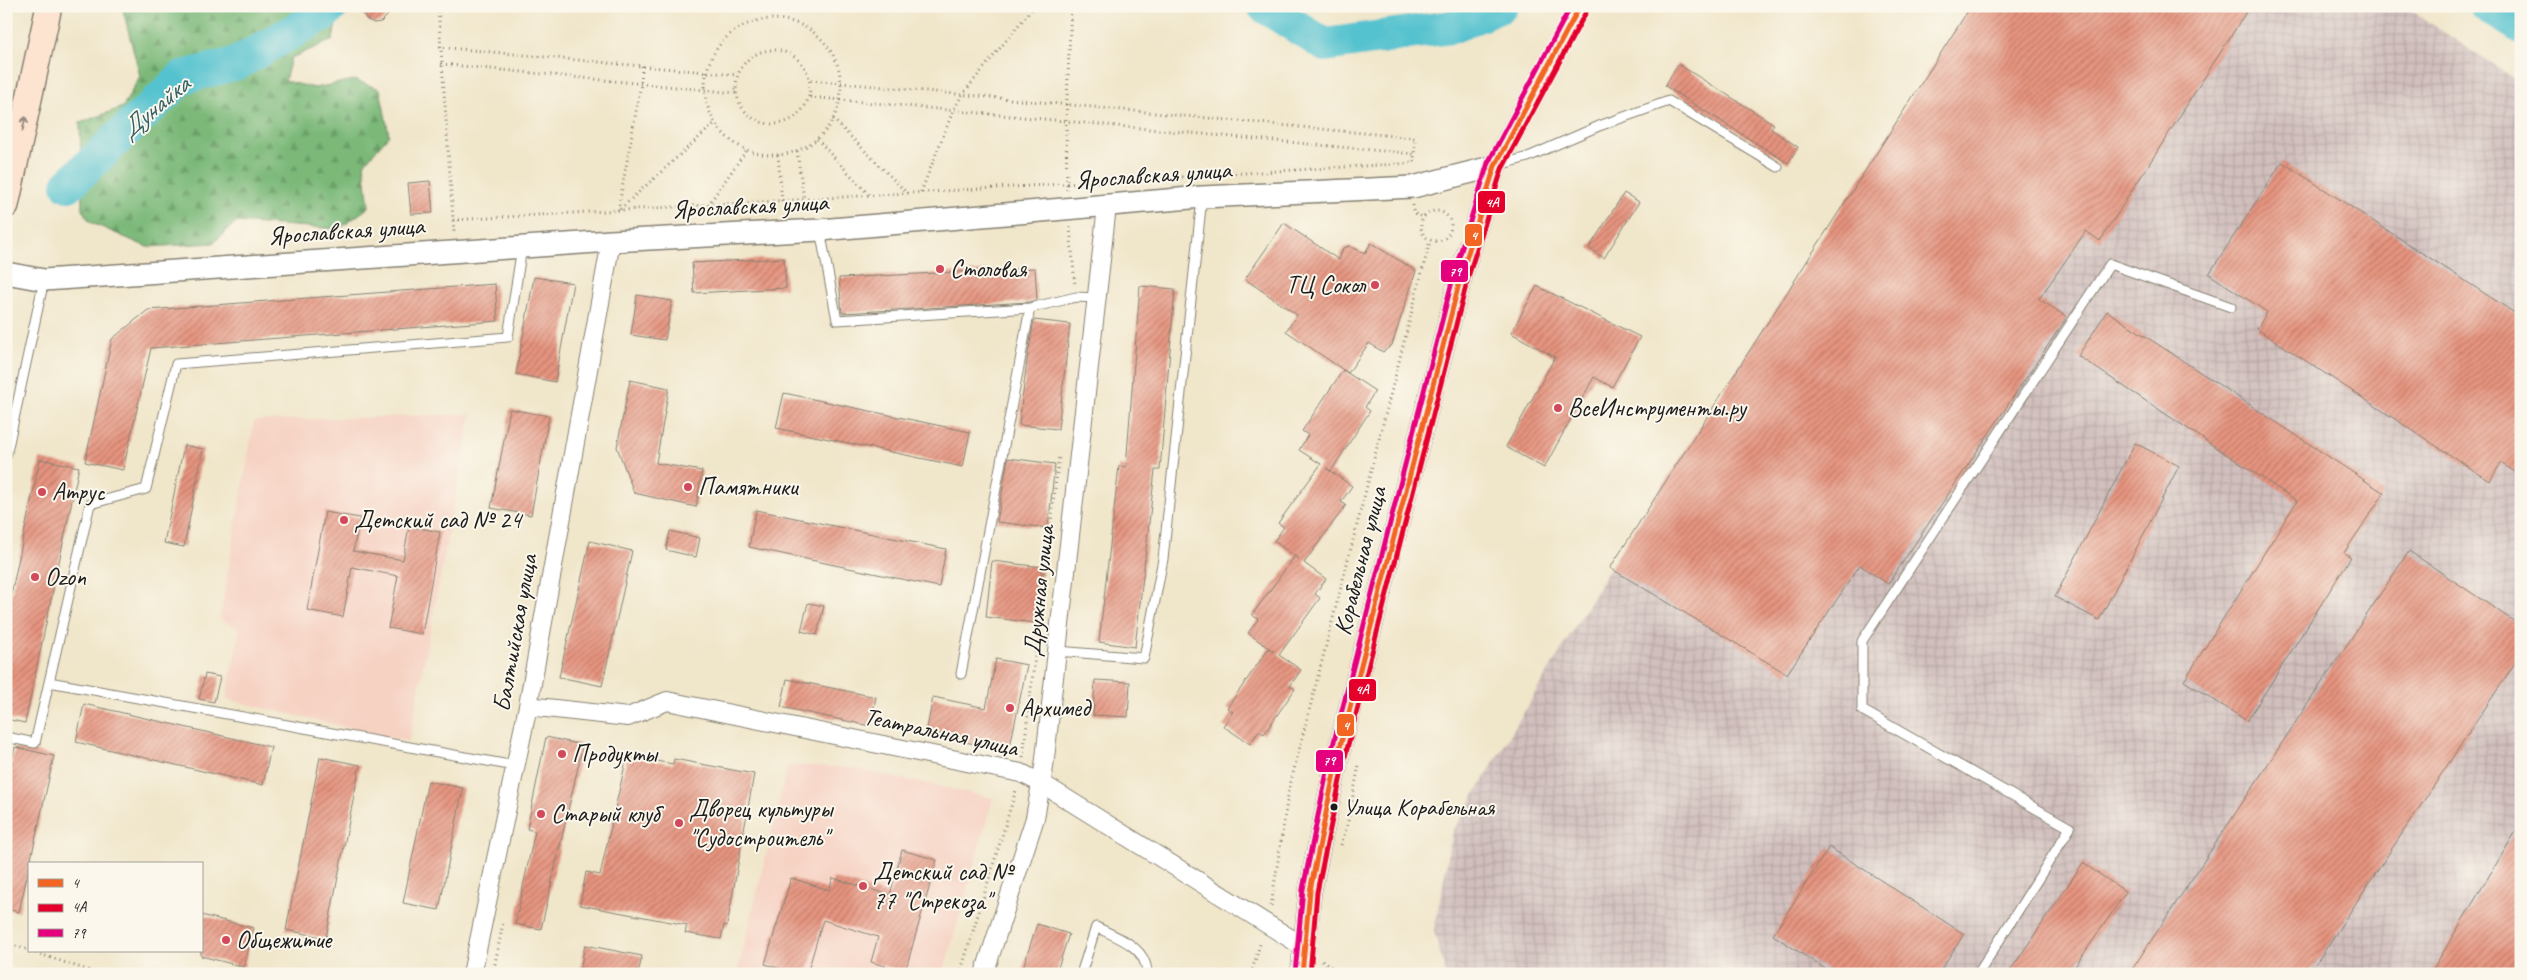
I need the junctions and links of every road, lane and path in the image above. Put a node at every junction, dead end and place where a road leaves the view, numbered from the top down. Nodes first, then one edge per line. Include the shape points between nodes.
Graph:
1 (49, 6) edge
2 (438, 6) edge
3 (1034, 6) edge
4 (1071, 6) edge
5 (1580, 6) edge
6 (440, 47) junction
7 (441, 64) junction
8 (642, 66) junction
9 (707, 72) junction
10 (737, 75) junction
11 (811, 80) junction
12 (841, 83) junction
13 (641, 84) junction
14 (704, 90) junction
15 (736, 92) junction
16 (962, 95) junction
17 (810, 97) junction
18 (840, 100) junction
19 (1067, 104) junction
20 (953, 111) junction
21 (833, 119) junction
22 (1066, 122) junction
23 (715, 124) junction
24 (1415, 138) dead end
25 (817, 139) junction
26 (746, 151) junction
27 (797, 151) junction
28 (1414, 154) dead end
29 (778, 155) junction
30 (1414, 163) dead end
31 (1496, 166) junction
32 (1778, 167) dead end
33 (1066, 183) junction
34 (921, 192) junction
35 (907, 193) junction
36 (869, 196) junction
37 (1202, 198) junction
38 (804, 199) junction
39 (782, 201) junction
40 (6, 205) edge
41 (708, 205) junction
42 (1107, 206) junction
43 (1069, 209) junction
44 (618, 211) junction
45 (453, 220) junction
46 (820, 230) junction
47 (611, 241) junction
48 (1430, 241) junction
49 (522, 247) junction
50 (455, 251) junction
51 (6, 273) edge
52 (44, 280) junction
53 (1076, 297) junction
54 (1097, 298) junction
55 (2231, 307) dead end
56 (1030, 308) junction
57 (1060, 448) dead end
58 (6, 456) edge
59 (1057, 651) junction
60 (961, 674) dead end
61 (49, 682) junction
62 (528, 706) junction
63 (6, 737) edge
64 (1360, 765) dead end
65 (516, 766) junction
66 (1021, 773) junction
67 (1040, 783) junction
68 (1340, 848) dead end
69 (1267, 923) junction
70 (6, 943) edge
71 (1304, 947) junction
72 (28, 950) edge
73 (33, 952) edge
74 (1324, 953) dead end
75 (1324, 961) dead end
76 (99, 974) edge
77 (472, 974) edge
78 (960, 974) edge
79 (984, 974) edge
80 (1081, 974) edge
81 (1147, 974) edge
82 (1251, 974) edge
83 (1302, 974) edge
84 (1978, 974) edge

40 -> 1 main road
2 - 6 path
3 - 16 path
4 - 19 path
5 - 31 street, Корабельная улица
6 - 7 path
6 - 8 path
7 - 13 path
7 - 45 path
8 - 9 path
8 - 13 path
9 - 10 path
9 - 12 path via 716,49 730,34 765,19 786,19 810,30 826,44 837,62
9 - 14 path
10 - 11 path via 746,60 758,52 775,49 788,52 802,62
10 - 15 path
11 - 12 path
11 - 17 path
12 - 16 path
12 - 18 path
13 - 14 path
13 - 44 path
14 - 15 path
14 - 23 path via 706,107
15 - 17 path via 741,107 754,119 771,125 787,122 800,114
16 - 19 path
16 - 20 path
17 - 18 path
18 - 20 path
18 - 21 path
19 - 22 path
19 - 24 path
20 - 22 path
20 - 34 path
21 - 25 path
21 - 35 path
22 - 28 path
22 - 33 path
23 - 26 path via 728,140
23 - 44 path
25 - 27 path
25 - 36 path
26 - 29 path
26 - 41 path
27 - 29 path
27 - 38 path
29 - 39 path
30 - 33 path
31 - 32 lane via 1528,157 1599,126 1669,101
31 - 37 street, Ярославская улица via 1413,187
31 - 71 street, Корабельная улица via 1462,272 1337,759 1310,891
33 - 34 path
33 - 43 path
34 - 35 path
35 - 36 path
36 - 38 path
37 - 42 street, Ярославская улица
37 - 59 lane via 1163,559 1144,658
38 - 39 path
39 - 41 path
41 - 44 path
42 - 43 street, Ярославская улица
42 - 54 street, Дружная улица
43 - 46 street, Ярославская улица
43 - 53 path
44 - 45 path
45 - 50 path
46 - 47 street, Ярославская улица
46 - 56 lane via 837,320
47 - 49 street, Ярославская улица
47 - 62 street, Балтийская улица
48 - 48 path via 1423,235 1422,218 1429,212 1440,211 1447,216 1451,230 1445,238
48 - 69 path via 1289,789
49 - 50 street, Ярославская улица
49 - 61 lane via 508,337 176,364 146,489 90,504
50 - 52 street, Ярославская улица
51 - 52 street, Ярославская улица
52 - 58 lane
53 - 54 lane
53 - 56 lane
54 - 59 street, Дружная улица
55 - 84 lane via 2110,264 1862,641 1862,710 2070,828
56 - 60 lane
57 - 66 path
59 - 67 street, Дружная улица
61 - 63 lane via 35,743
61 - 65 lane
62 - 65 street, Балтийская улица
62 - 66 street, Театральная улица via 628,718 668,701
64 - 68 path
65 - 77 street, Балтийская улица
66 - 67 street, Театральная улица
66 - 78 path
67 - 69 street, Театральная улица
67 - 79 street, Дружная улица via 1035,818
69 - 71 street, Театральная улица
69 - 82 path
70 - 72 path
71 - 83 street, Корабельная улица
73 - 76 path
74 - 75 path
80 - 81 lane via 1096,927 1134,947 1142,955

